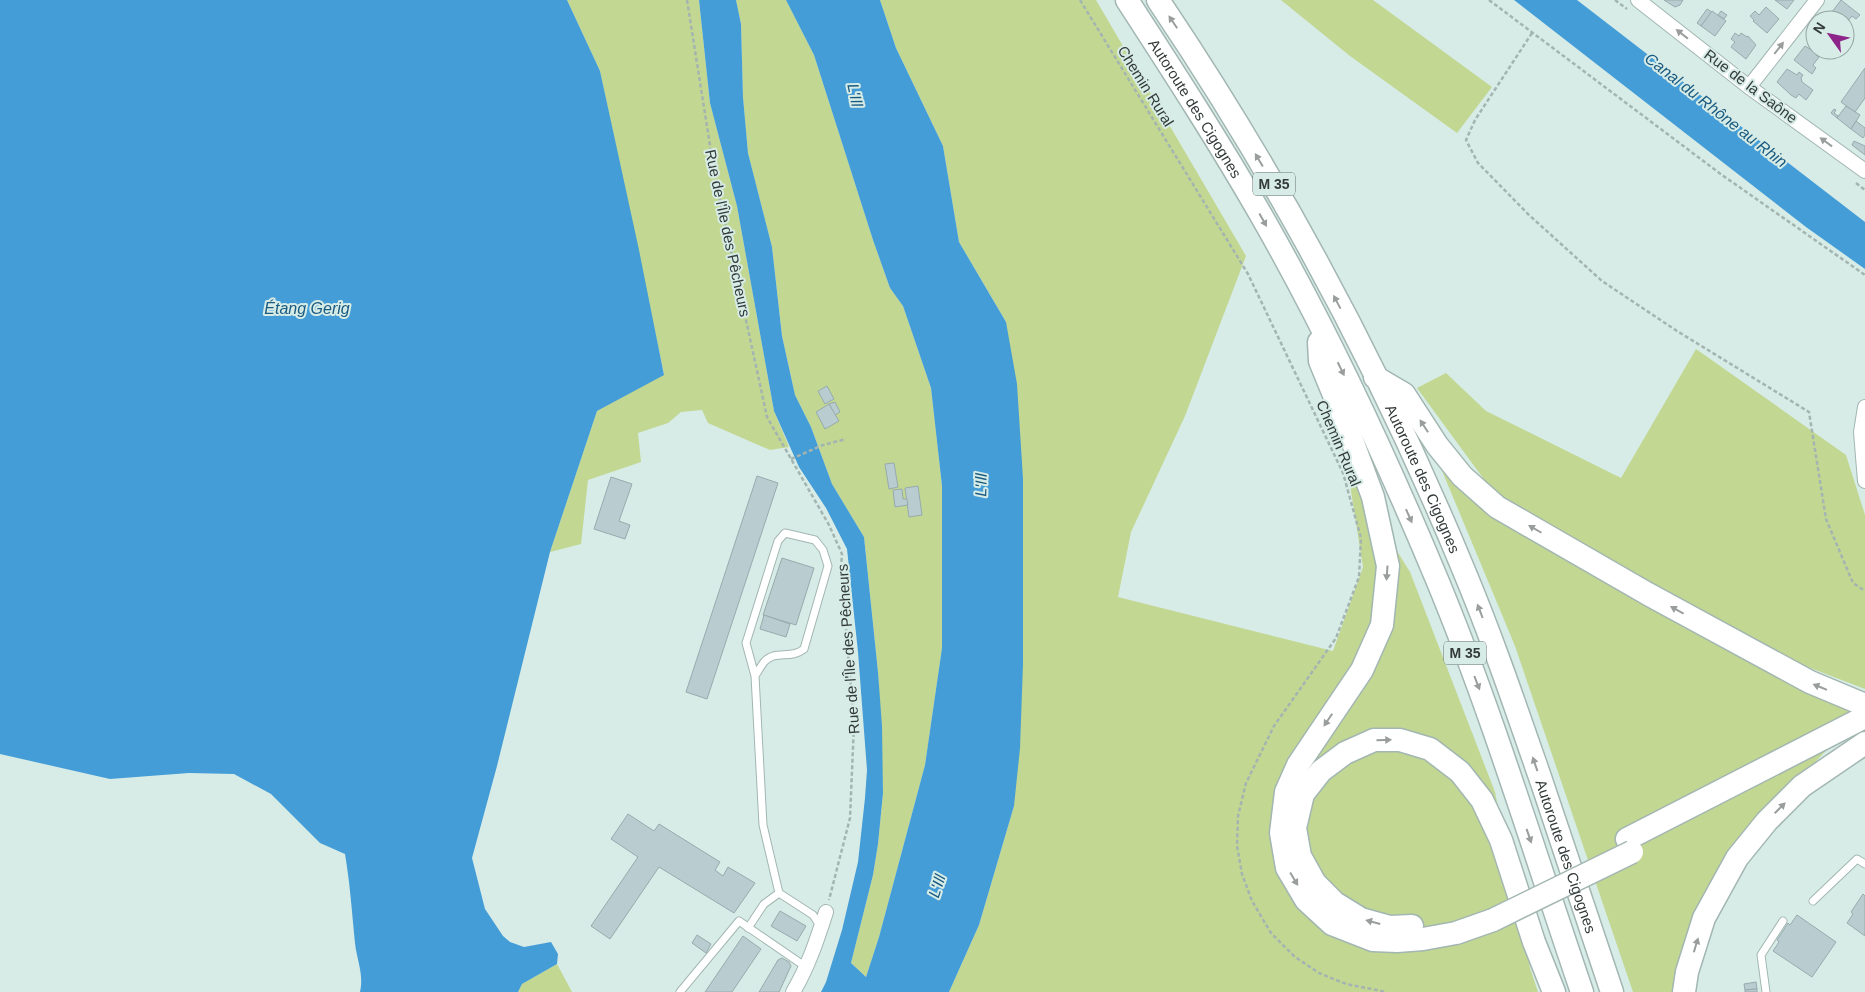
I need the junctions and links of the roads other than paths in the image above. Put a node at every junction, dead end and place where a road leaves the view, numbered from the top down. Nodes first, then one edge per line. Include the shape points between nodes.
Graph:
1 (1127, 0) edge
2 (1158, 0) edge
3 (1638, 0) edge
4 (1817, 0) edge
5 (1749, 87) junction
6 (1865, 171) edge
7 (1319, 325) junction
8 (1375, 376) junction
9 (1865, 406) edge
10 (1865, 481) edge
11 (755, 676) junction
12 (1865, 705) edge
13 (1865, 717) edge
14 (1865, 732) edge
15 (1865, 743) edge
16 (1629, 846) junction
17 (1865, 864) edge
18 (779, 893) junction
19 (1813, 902) dead end
20 (826, 912) road end
21 (1491, 914) junction
22 (1783, 921) dead end
23 (822, 927) junction
24 (748, 928) junction
25 (807, 967) junction
26 (680, 992) edge
27 (793, 992) edge
28 (1554, 992) edge
29 (1582, 992) edge
30 (1612, 992) edge
31 (1684, 992) edge
32 (1766, 992) edge

1 -> 7 highway, Autoroute des Cigognes / M 35 via 1261,216
8 -> 2 highway, Autoroute des Cigognes / M 35 via 1285,203 1208,74
5 -> 3 street, Rue de la Saône
5 -> 4 street
6 -> 5 street, Rue de la Saône
7 -> 21 highway via 1320,360 1373,497 1388,566 1382,625 1362,670 1298,765 1286,792 1281,833 1287,868 1306,900 1332,924 1373,940 1397,941 1456,934
7 -> 29 highway, Autoroute des Cigognes / M 35 via 1378,446 1438,583 1482,698
12 -> 8 highway via 1810,682 1497,507 1462,476 1437,445 1404,394
30 -> 8 highway, Autoroute des Cigognes / M 35 via 1507,680 1463,568 1402,428
9 - 10 street via 1861,432
11 - 11 lane via 765,661 776,654 796,655 804,649 828,566 823,550 815,540 785,533 778,541 746,643
11 - 18 lane via 763,825
13 - 16 highway
14 - 16 highway
31 -> 15 highway via 1704,918 1737,858 1767,820 1802,786
16 - 21 highway, bridge
17 - 19 lane via 1857,859
18 - 23 lane via 813,915
18 - 24 lane via 764,904
20 - 23 street
21 -> 28 highway via 1426,925 1390,927 1361,919 1335,903 1316,884 1300,856 1295,828 1303,794 1321,771 1345,753 1374,740 1400,740 1430,749 1460,772 1482,800 1501,840
22 - 32 lane via 1761,955
23 - 25 street
24 - 25 lane
24 - 26 lane via 739,921
25 - 27 street

